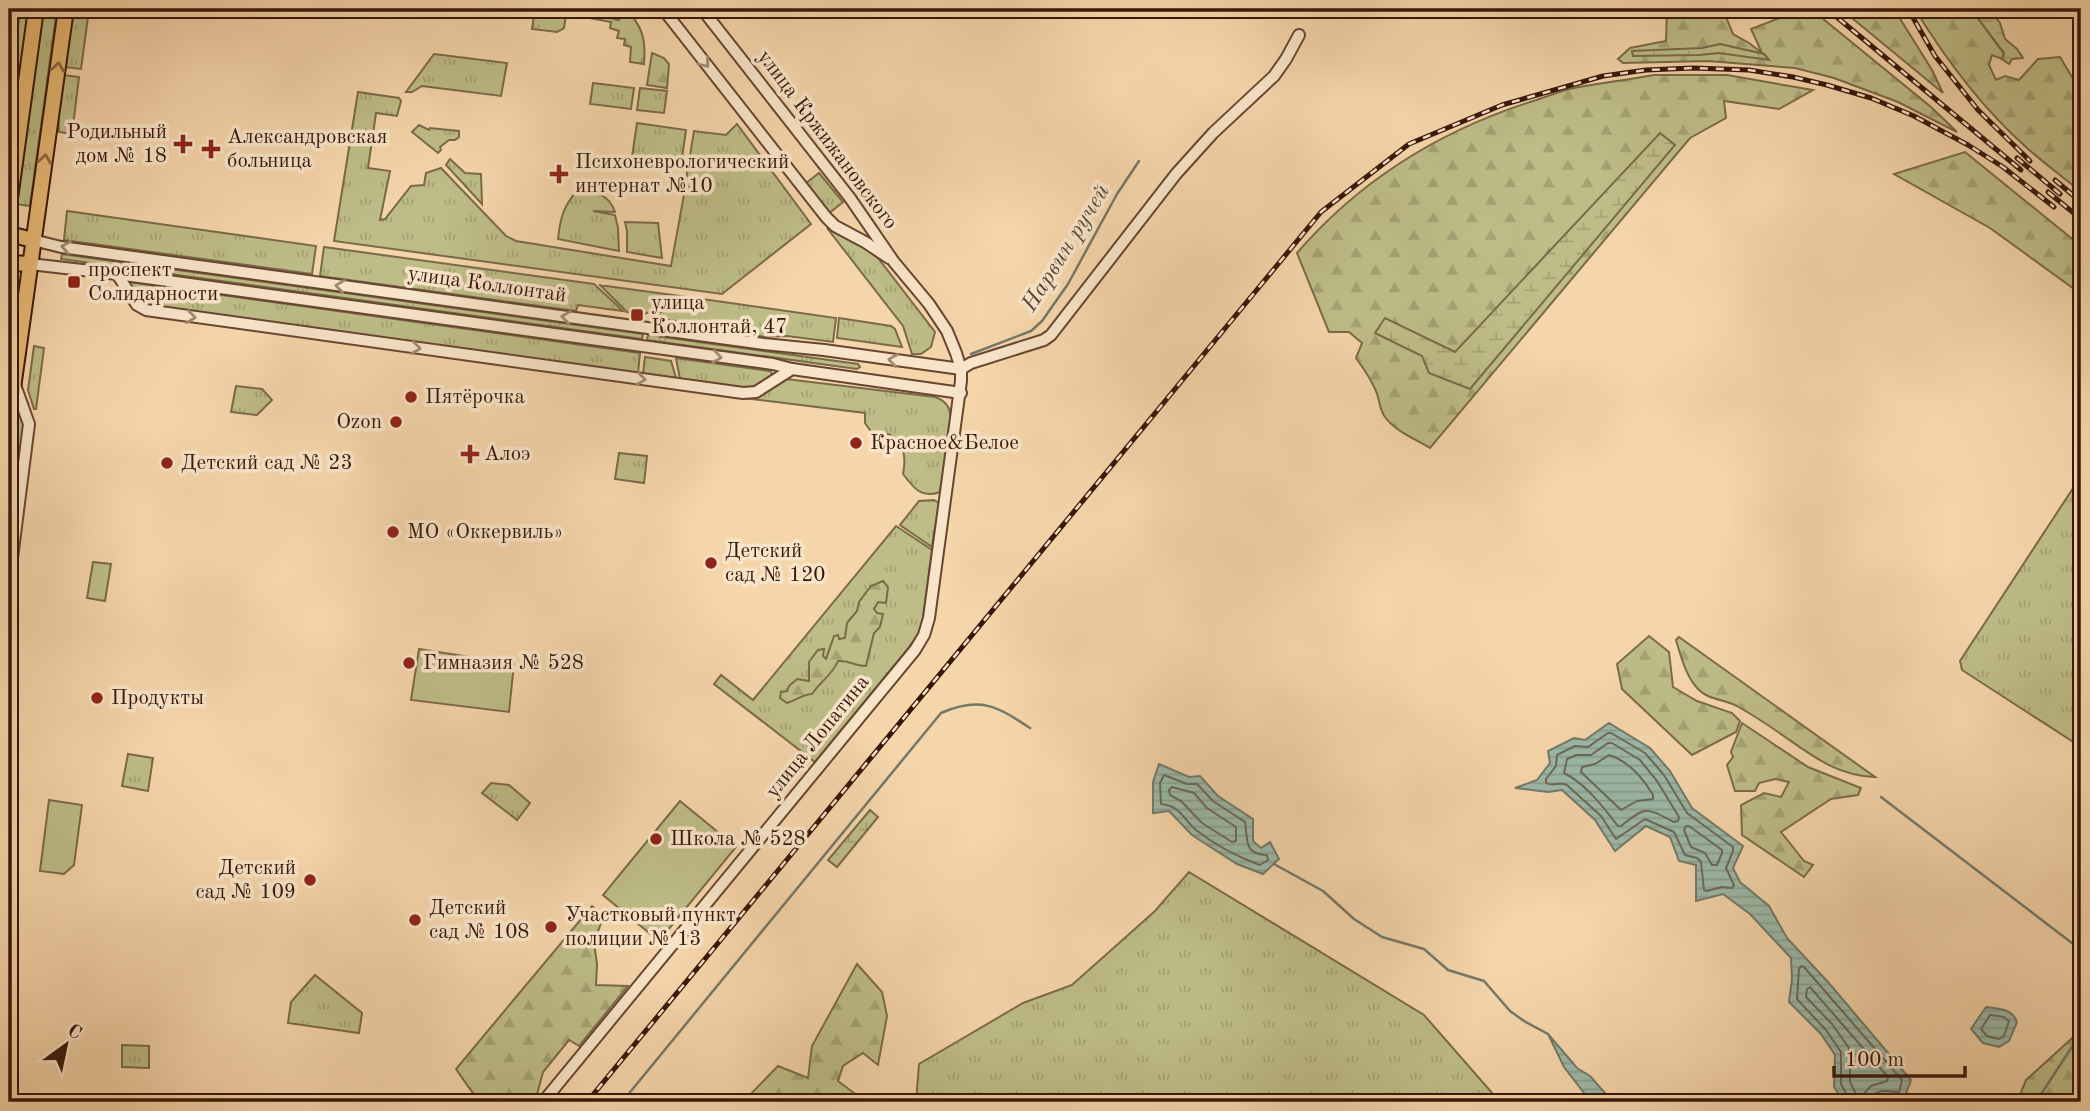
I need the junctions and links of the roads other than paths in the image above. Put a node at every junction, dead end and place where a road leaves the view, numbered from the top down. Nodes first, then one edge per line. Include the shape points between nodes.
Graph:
1 (14, 9) edge
2 (36, 9) edge
3 (66, 9) edge
4 (663, 9) edge
5 (702, 9) edge
6 (1299, 35) dead end
7 (9, 51) edge
8 (9, 107) edge
9 (20, 123) junction
10 (9, 206) edge
11 (876, 233) junction
12 (9, 234) edge
13 (33, 240) junction
14 (865, 242) junction
15 (894, 262) junction
16 (9, 263) edge
17 (30, 264) junction
18 (117, 274) junction
19 (792, 369) junction
20 (961, 369) junction
21 (13, 381) junction
22 (961, 393) junction
23 (9, 417) edge
24 (9, 582) edge
25 (543, 1102) edge

1 - 7 street
2 - 9 main road
13 -> 3 main road
4 -> 14 street, улица Кржижановского via 827,218
5 - 11 street, улица Кржижановского
6 - 20 street via 1274,76 1176,174 1051,335
8 - 9 street
9 - 10 main road
11 - 14 street
11 - 15 street, улица Кржижановского
12 - 13 main road, улица Коллонтай
13 - 17 main road
20 -> 13 street, улица Коллонтай via 288,279
14 - 15 street, улица Кржижановского
15 - 20 street, улица Кржижановского via 947,331
16 - 17 main road, улица Коллонтай
17 - 18 street, улица Коллонтай
17 - 21 main road
18 -> 19 street, улица Коллонтай
18 -> 19 street via 136,305 146,310 354,340 743,393 756,392
19 - 22 street, улица Коллонтай
20 - 22 street, улица Лопатина
21 - 23 main road
21 - 24 street via 29,424
22 - 25 street, улица Лопатина via 924,635

